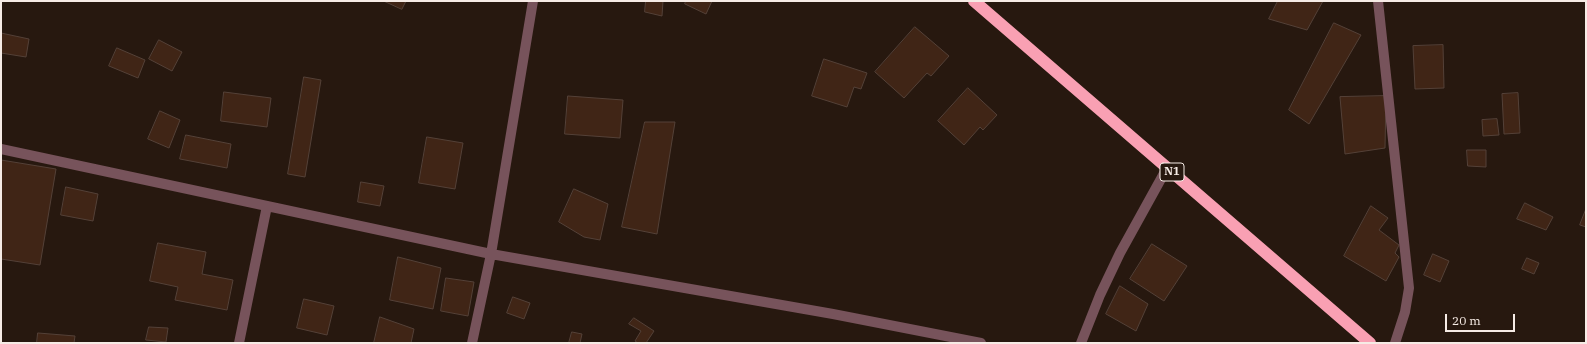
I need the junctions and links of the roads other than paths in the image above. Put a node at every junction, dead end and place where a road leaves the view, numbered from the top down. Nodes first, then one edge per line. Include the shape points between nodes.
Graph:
1 (533, 1) edge
2 (974, 1) edge
3 (1378, 1) edge
4 (1, 149) edge
5 (1168, 168) junction
6 (267, 206) junction
7 (491, 254) junction
8 (239, 343) edge
9 (472, 343) edge
10 (981, 343) edge
11 (1081, 343) edge
12 (1370, 343) edge
13 (1395, 343) edge

1 - 7 street
2 - 5 highway, N1
3 - 13 street via 1409,288 1405,312
4 - 6 street
5 - 11 street via 1120,253
5 - 12 highway, N1
6 - 7 street
6 - 8 street
7 - 9 street
7 - 10 street

